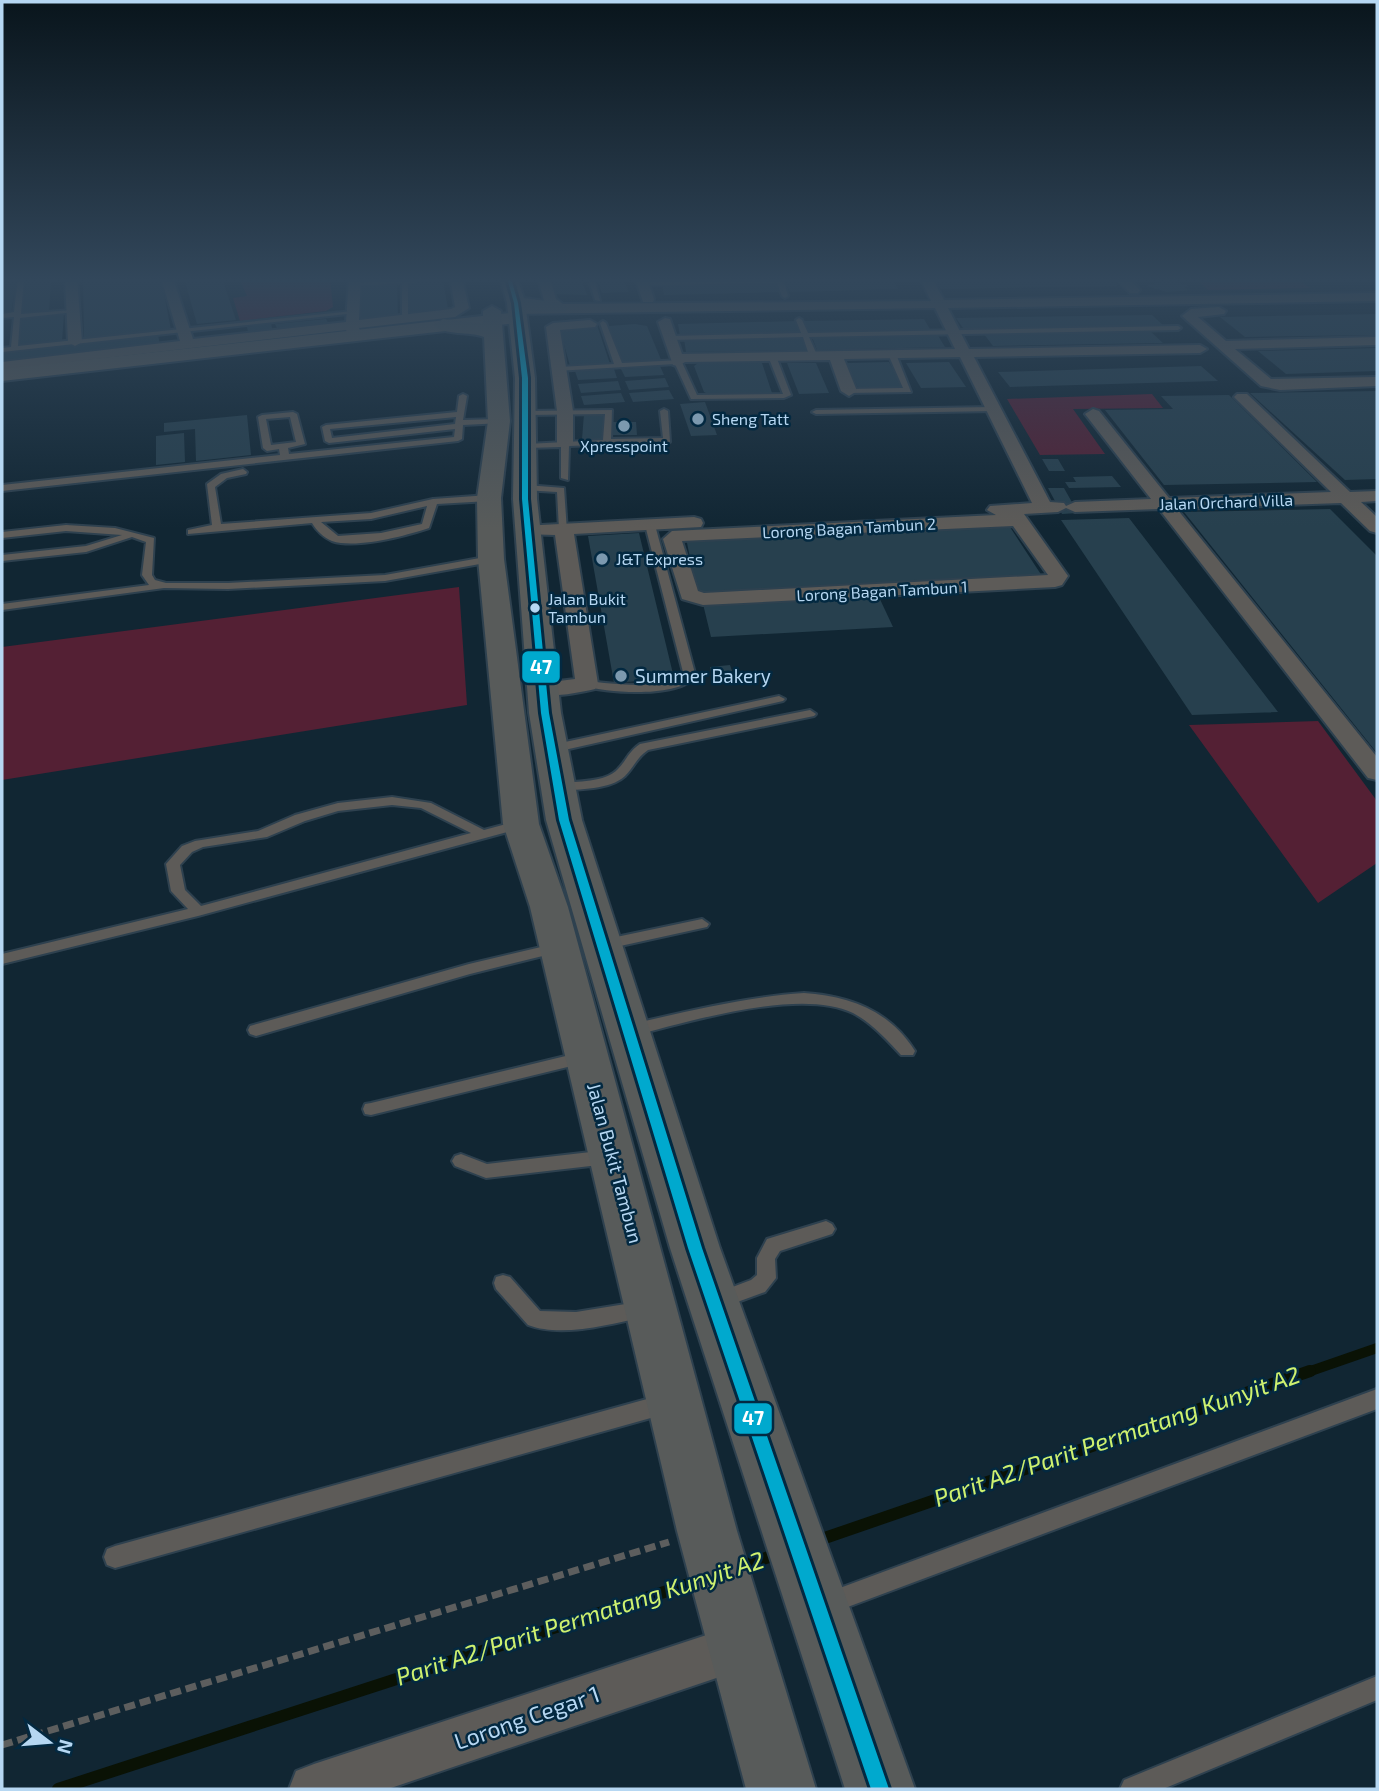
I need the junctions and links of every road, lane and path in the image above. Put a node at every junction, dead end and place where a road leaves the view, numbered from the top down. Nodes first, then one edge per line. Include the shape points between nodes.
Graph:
1 (31, 362) edge
2 (96, 362) edge
3 (520, 362) edge
4 (554, 362) edge
5 (618, 362) edge
6 (662, 362) edge
7 (678, 362) edge
8 (774, 362) edge
9 (838, 362) edge
10 (895, 362) edge
11 (967, 362) edge
12 (1241, 362) edge
13 (2, 366) edge
14 (619, 366) junction
15 (559, 369) junction
16 (2, 375) edge
17 (1377, 382) edge
18 (849, 391) joint
19 (463, 396) dead end
20 (1242, 397) dead end
21 (992, 409) junction
22 (565, 411) junction
23 (664, 411) dead end
24 (816, 412) dead end
25 (1093, 414) dead end
26 (431, 417) junction
27 (459, 421) junction
28 (517, 427) junction
29 (432, 429) junction
30 (607, 442) junction
31 (565, 444) junction
32 (283, 446) junction
33 (285, 457) junction
34 (243, 472) dead end
35 (565, 478) dead end
36 (2, 488) edge
37 (507, 493) junction
38 (1377, 496) edge
39 (1346, 498) junction
40 (433, 502) junction
41 (1162, 504) junction
42 (1059, 507) junction
43 (1015, 515) junction
44 (315, 521) junction
45 (650, 525) junction
46 (217, 527) junction
47 (1377, 527) edge
48 (546, 529) junction
49 (191, 532) dead end
50 (131, 534) junction
51 (2, 535) edge
52 (2, 558) edge
53 (491, 559) junction
54 (166, 586) junction
55 (703, 599) joint
56 (2, 607) edge
57 (587, 684) junction
58 (543, 689) junction
59 (779, 699) dead end
60 (810, 715) dead end
61 (551, 749) junction
62 (1377, 773) edge
63 (558, 788) junction
64 (521, 824) junction
65 (482, 834) junction
66 (198, 911) junction
67 (702, 924) dead end
68 (601, 946) junction
69 (559, 947) junction
70 (2, 959) edge
71 (256, 1030) dead end
72 (628, 1032) junction
73 (907, 1051) dead end
74 (587, 1057) junction
75 (371, 1109) dead end
76 (613, 1156) junction
77 (461, 1161) dead end
78 (826, 1228) dead end
79 (503, 1283) dead end
80 (713, 1302) junction
81 (652, 1308) junction
82 (1377, 1399) edge
83 (674, 1402) junction
84 (708, 1536) junction
85 (115, 1557) dead end
86 (816, 1602) junction
87 (738, 1637) junction
88 (1377, 1688) edge
89 (2, 1745) edge
90 (314, 1789) edge
91 (781, 1789) edge
92 (880, 1789) edge
93 (1133, 1789) edge

1 - 13 street
2 - 16 street
3 - 28 main road, Jalan Bukit Tambun
4 - 15 street, Jalan Bukit Tambun
5 - 14 lane
6 - 14 lane
7 - 8 lane via 690,394 699,398 787,395
9 - 18 street
10 - 18 lane via 908,390
11 - 21 street
12 - 17 street via 1266,383
14 - 15 lane
15 - 22 street, Jalan Bukit Tambun
19 - 27 lane
20 - 39 street
21 - 24 lane
21 - 42 street
22 - 28 lane
22 - 30 lane via 609,412
22 - 31 street, Jalan Bukit Tambun
23 - 30 lane via 667,440
25 - 41 street
26 - 27 lane
26 - 29 lane
26 - 29 lane via 326,427 329,441
27 - 28 lane
27 - 29 lane
27 - 33 lane via 458,439
28 - 31 lane
28 - 37 main road, Jalan Bukit Tambun
30 - 31 lane
31 - 35 lane, Jalan Bukit Tambun
32 - 32 lane via 301,444 293,414 262,417 267,448
32 - 33 lane
33 - 36 lane
34 - 46 lane via 224,476 210,486
37 - 40 lane
37 - 48 main road, Jalan Bukit Tambun
37 - 53 main road, Jalan Bukit Tambun
38 - 39 street, Jalan Orchard Villa
39 - 41 street, Jalan Orchard Villa
39 - 47 street
40 - 44 lane via 389,513
40 - 44 lane via 426,526 409,532 337,539
41 - 42 street, Jalan Orchard Villa
41 - 62 street
42 - 43 street, Jalan Orchard Villa
43 - 45 street
43 - 55 street, Lorong Bagan Tambun 2 via 672,538 689,595
43 - 55 street, Lorong Bagan Tambun 1 via 1058,576 1055,581
44 - 46 lane
45 - 48 street
45 - 57 lane via 691,677 676,685 606,688
46 - 49 lane
48 - 57 street
48 - 58 main road, Jalan Bukit Tambun
50 - 51 lane via 73,526
50 - 52 lane via 103,544
50 - 54 lane via 151,540 147,575 151,582
53 - 54 lane via 385,578
53 - 64 main road, Jalan Bukit Tambun
54 - 56 lane
57 - 58 street
58 - 61 main road, Jalan Bukit Tambun
59 - 61 lane
60 - 63 lane via 644,747 633,752 621,774 612,779
61 - 63 main road, Jalan Bukit Tambun
63 - 68 main road, Jalan Bukit Tambun
64 - 65 lane
64 - 69 main road, Jalan Bukit Tambun
65 - 66 lane
65 - 66 lane via 444,811 407,801 370,802 299,819 254,837 189,847 173,864 178,891
66 - 70 lane
67 - 68 lane
68 - 72 main road, Jalan Bukit Tambun
69 - 71 lane
69 - 74 main road, Jalan Bukit Tambun
72 - 73 lane via 740,1006 827,1000 855,1007
72 - 80 main road, Jalan Bukit Tambun
74 - 75 lane
74 - 76 main road, Jalan Bukit Tambun
76 - 77 lane via 486,1171
76 - 81 main road, Jalan Bukit Tambun
78 - 80 lane via 774,1245 766,1258 767,1279
79 - 81 lane via 535,1319 576,1321
80 - 86 main road, Jalan Bukit Tambun
81 - 83 main road, Jalan Bukit Tambun
82 - 86 lane
83 - 84 main road, Jalan Bukit Tambun
83 - 85 lane
84 - 87 main road, Jalan Bukit Tambun
84 - 89 path
86 - 92 main road, Jalan Bukit Tambun
87 - 90 street, Lorong Cegar 1
87 - 91 main road, Jalan Bukit Tambun
88 - 93 lane

